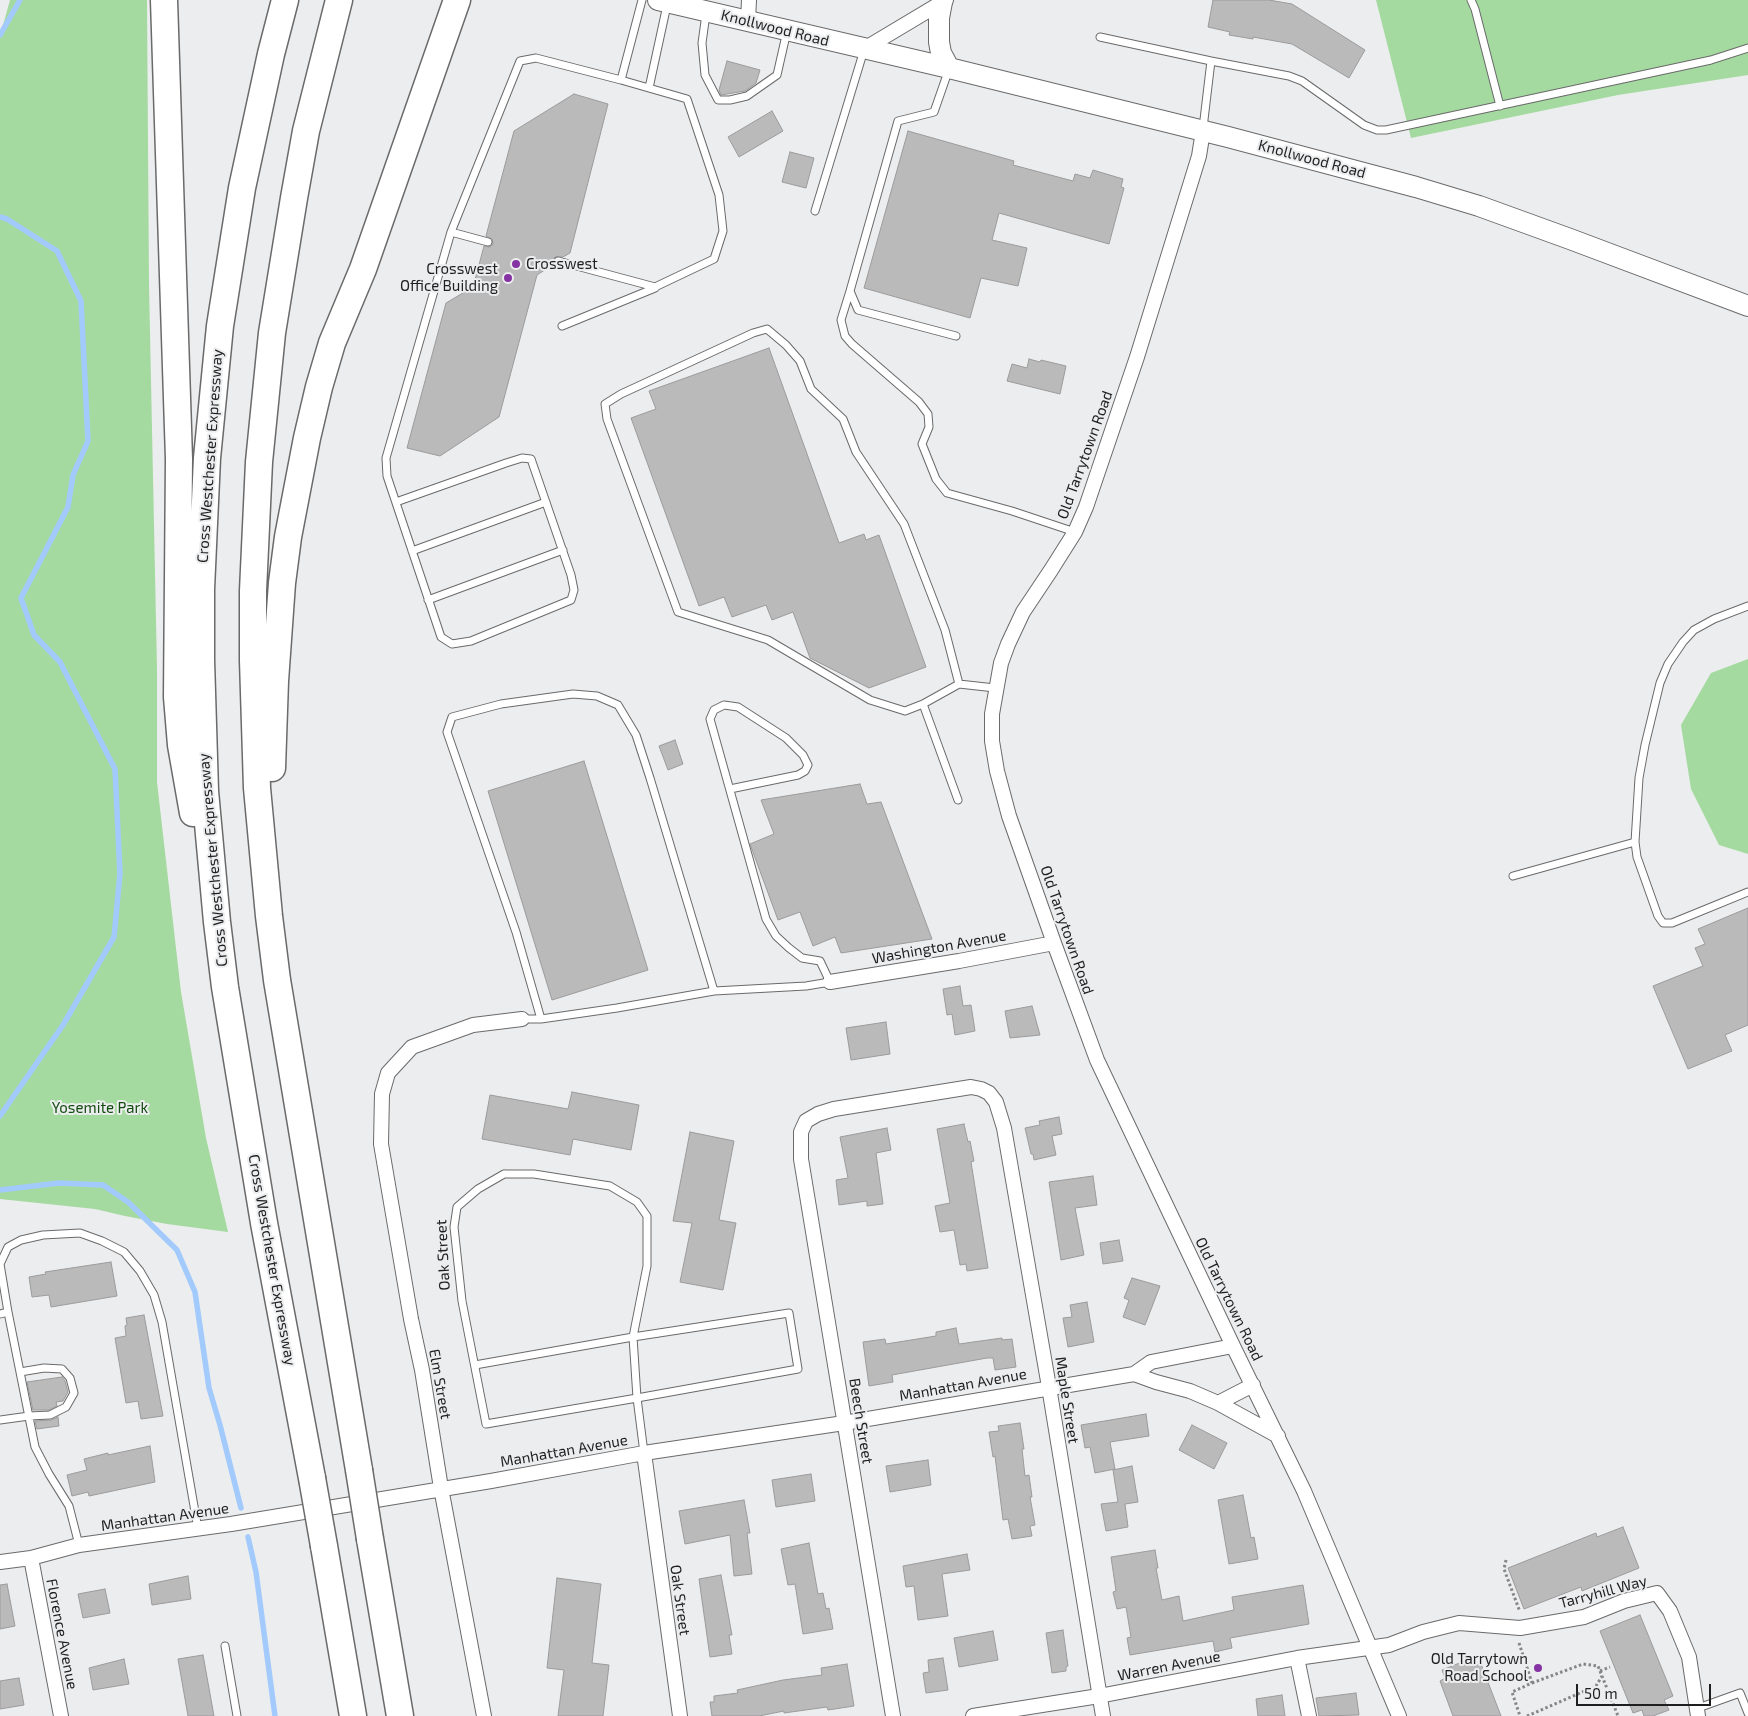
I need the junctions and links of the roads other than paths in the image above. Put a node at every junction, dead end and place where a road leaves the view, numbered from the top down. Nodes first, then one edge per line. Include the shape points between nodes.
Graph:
1 (164, 0) edge
2 (285, 0) edge
3 (339, 0) edge
4 (457, 0) edge
5 (642, 0) edge
6 (749, 0) edge
7 (1471, 0) edge
8 (662, 1) edge
9 (943, 1) edge
10 (707, 11) junction
11 (748, 21) junction
12 (787, 30) junction
13 (1100, 37) dead end
14 (1748, 48) edge
15 (864, 49) junction
16 (1211, 60) junction
17 (949, 68) junction
18 (621, 80) junction
19 (649, 88) junction
20 (1500, 106) junction
21 (1203, 131) junction
22 (815, 211) dead end
23 (451, 232) junction
24 (488, 242) dead end
25 (558, 261) dead end
26 (655, 288) junction
27 (850, 291) junction
28 (1748, 306) edge
29 (562, 326) dead end
30 (956, 336) dead end
31 (396, 502) junction
32 (546, 502) junction
33 (1075, 532) junction
34 (563, 550) junction
35 (412, 551) junction
36 (428, 600) junction
37 (1748, 606) edge
38 (959, 684) junction
39 (995, 688) junction
40 (923, 704) junction
41 (730, 789) junction
42 (958, 800) dead end
43 (1635, 842) junction
44 (1513, 876) dead end
45 (1748, 892) edge
46 (269, 916) junction
47 (216, 922) junction
48 (1054, 943) junction
49 (830, 982) junction
50 (714, 991) junction
51 (522, 1019) joint
52 (541, 1019) junction
53 (801, 1132) joint
54 (4, 1313) edge
55 (633, 1337) junction
56 (1233, 1346) junction
57 (474, 1365) junction
58 (20, 1372) junction
59 (1134, 1374) junction
60 (1253, 1385) junction
61 (1049, 1387) junction
62 (636, 1398) junction
63 (1218, 1404) junction
64 (29, 1416) junction
65 (0, 1420) edge
66 (844, 1422) junction
67 (1278, 1436) junction
68 (644, 1453) junction
69 (441, 1488) junction
70 (198, 1529) junction
71 (79, 1545) junction
72 (32, 1558) junction
73 (0, 1562) edge
74 (226, 1646) dead end
75 (1371, 1648) junction
76 (1297, 1658) junction
77 (1099, 1696) junction
78 (1698, 1712) edge
79 (1748, 1713) edge
80 (61, 1716) edge
81 (237, 1716) edge
82 (352, 1716) edge
83 (400, 1716) edge
84 (484, 1716) edge
85 (680, 1716) edge
86 (893, 1716) edge
87 (973, 1716) edge
88 (1103, 1716) edge
89 (1309, 1716) edge
90 (1399, 1716) edge

1 - 47 highway via 179,459 177,698 188,790
2 - 47 highway, Cross Westchester Expressway via 242,188 220,326 207,458 201,660 205,791
3 - 46 highway via 308,122 294,198 272,333 259,462 253,660 257,788
4 - 46 highway via 363,269 332,342 297,481 277,634
5 - 18 lane
6 - 11 street
7 - 20 lane
8 - 10 main road, Knollwood Road
8 - 19 lane
9 - 15 street
9 - 17 main road via 939,42
10 - 11 main road, Knollwood Road
10 - 12 lane via 702,43 705,75 718,100 748,96 777,75
11 - 12 main road, Knollwood Road
12 - 15 main road, Knollwood Road
13 - 16 lane
14 - 20 lane via 1711,60
15 - 17 main road, Knollwood Road
15 - 22 lane
16 - 20 lane via 1302,81 1364,125 1377,130
16 - 21 lane
17 - 21 main road, Knollwood Road
17 - 27 lane via 934,112 898,121
18 - 19 lane
18 - 23 lane via 536,58 520,61
19 - 26 lane via 687,99 719,195 723,231 714,259
21 - 28 main road, Knollwood Road via 1479,206
21 - 33 street, Old Tarrytown Road via 1199,156 1137,357
23 - 24 lane
23 - 31 lane via 386,458 387,476
25 - 26 lane
26 - 29 lane
27 - 30 lane via 858,310
27 - 33 lane via 841,320 845,336 919,402 928,414 929,427 922,444 936,479 947,493
31 - 32 lane via 522,458 531,459
31 - 35 lane
32 - 34 lane
32 - 35 lane
33 - 39 street, Old Tarrytown Road via 1023,612 1001,663
34 - 36 lane
34 - 36 lane via 574,590 571,600 471,642 452,644 441,637
35 - 36 lane
37 - 43 lane via 1694,630 1668,664 1660,683 1645,745 1639,778
38 - 39 lane
38 - 40 lane
38 - 40 lane via 945,630 904,524 856,452 843,419 811,389 800,361 786,344 767,329 753,333 605,404 607,419 678,612 768,640 870,700 905,711
39 - 48 street, Old Tarrytown Road via 992,741 997,771 1009,816
40 - 42 lane
41 - 41 lane via 710,719 714,710 724,705 738,707 786,738 808,765 798,775
41 - 49 lane via 766,918 776,936 789,948 802,958 820,961
43 - 44 lane
43 - 45 lane via 1637,857 1663,923 1672,923
46 - 83 highway, bridge via 287,1047
47 - 82 highway, Cross Westchester Expressway, bridge via 262,1214 312,1478
48 - 49 street, Washington Avenue
48 - 56 street, Old Tarrytown Road via 1097,1060
49 - 50 lane
50 - 52 lane
50 - 52 lane via 645,761 636,735 618,705 597,696 573,694 501,704 452,717 447,732 516,932
51 - 52 lane
51 - 69 street, Elm Street via 473,1025 412,1046 388,1073 382,1094 381,1144
53 - 61 street, Maple Street via 806,1121 834,1109 971,1088 989,1093 996,1102 1004,1128
53 - 66 street, Beech Street via 801,1159
54 - 58 lane
54 - 70 lane via 0,1264 8,1247 21,1240 80,1233 124,1252 154,1295 162,1322
55 - 57 lane
55 - 57 lane, Oak Street via 648,1247 647,1216 637,1202 610,1186 534,1174 504,1174 478,1189 457,1207 454,1227 462,1301
55 - 62 lane, Oak Street
55 - 62 lane via 789,1313 798,1369
56 - 59 street, Manhattan Avenue via 1151,1362
56 - 60 street, Old Tarrytown Road
57 - 62 lane, Oak Street via 486,1424
58 - 64 lane
58 - 64 lane via 62,1369 70,1378 74,1393 66,1406 50,1415
59 - 61 street, Manhattan Avenue
59 - 63 street, Manhattan Avenue via 1190,1391
60 - 63 street
60 - 67 street, Old Tarrytown Road
61 - 66 street, Manhattan Avenue
61 - 77 street, Maple Street
62 - 68 lane, Oak Street
63 - 67 street, Manhattan Avenue
64 - 65 lane
64 - 71 lane via 35,1447 69,1506
66 - 68 street, Manhattan Avenue
66 - 86 street, Beech Street
67 - 75 street, Old Tarrytown Road
68 - 69 street, Manhattan Avenue
68 - 85 street, Oak Street
69 - 70 street, Manhattan Avenue
69 - 84 street, Elm Street
70 - 71 street, Manhattan Avenue
71 - 72 street, Manhattan Avenue
72 - 73 street, Manhattan Avenue
72 - 80 street, Florence Avenue
74 - 81 lane
75 - 76 street, Warren Avenue
75 - 78 street, Tarryhill Way via 1459,1623 1520,1628 1584,1617 1624,1601 1657,1593 1670,1611 1689,1657
75 - 90 street, Old Tarrytown Road
76 - 77 street, Warren Avenue
76 - 89 street
77 - 87 street, Warren Avenue
77 - 88 street, Maple Street
78 - 79 lane via 1740,1693

